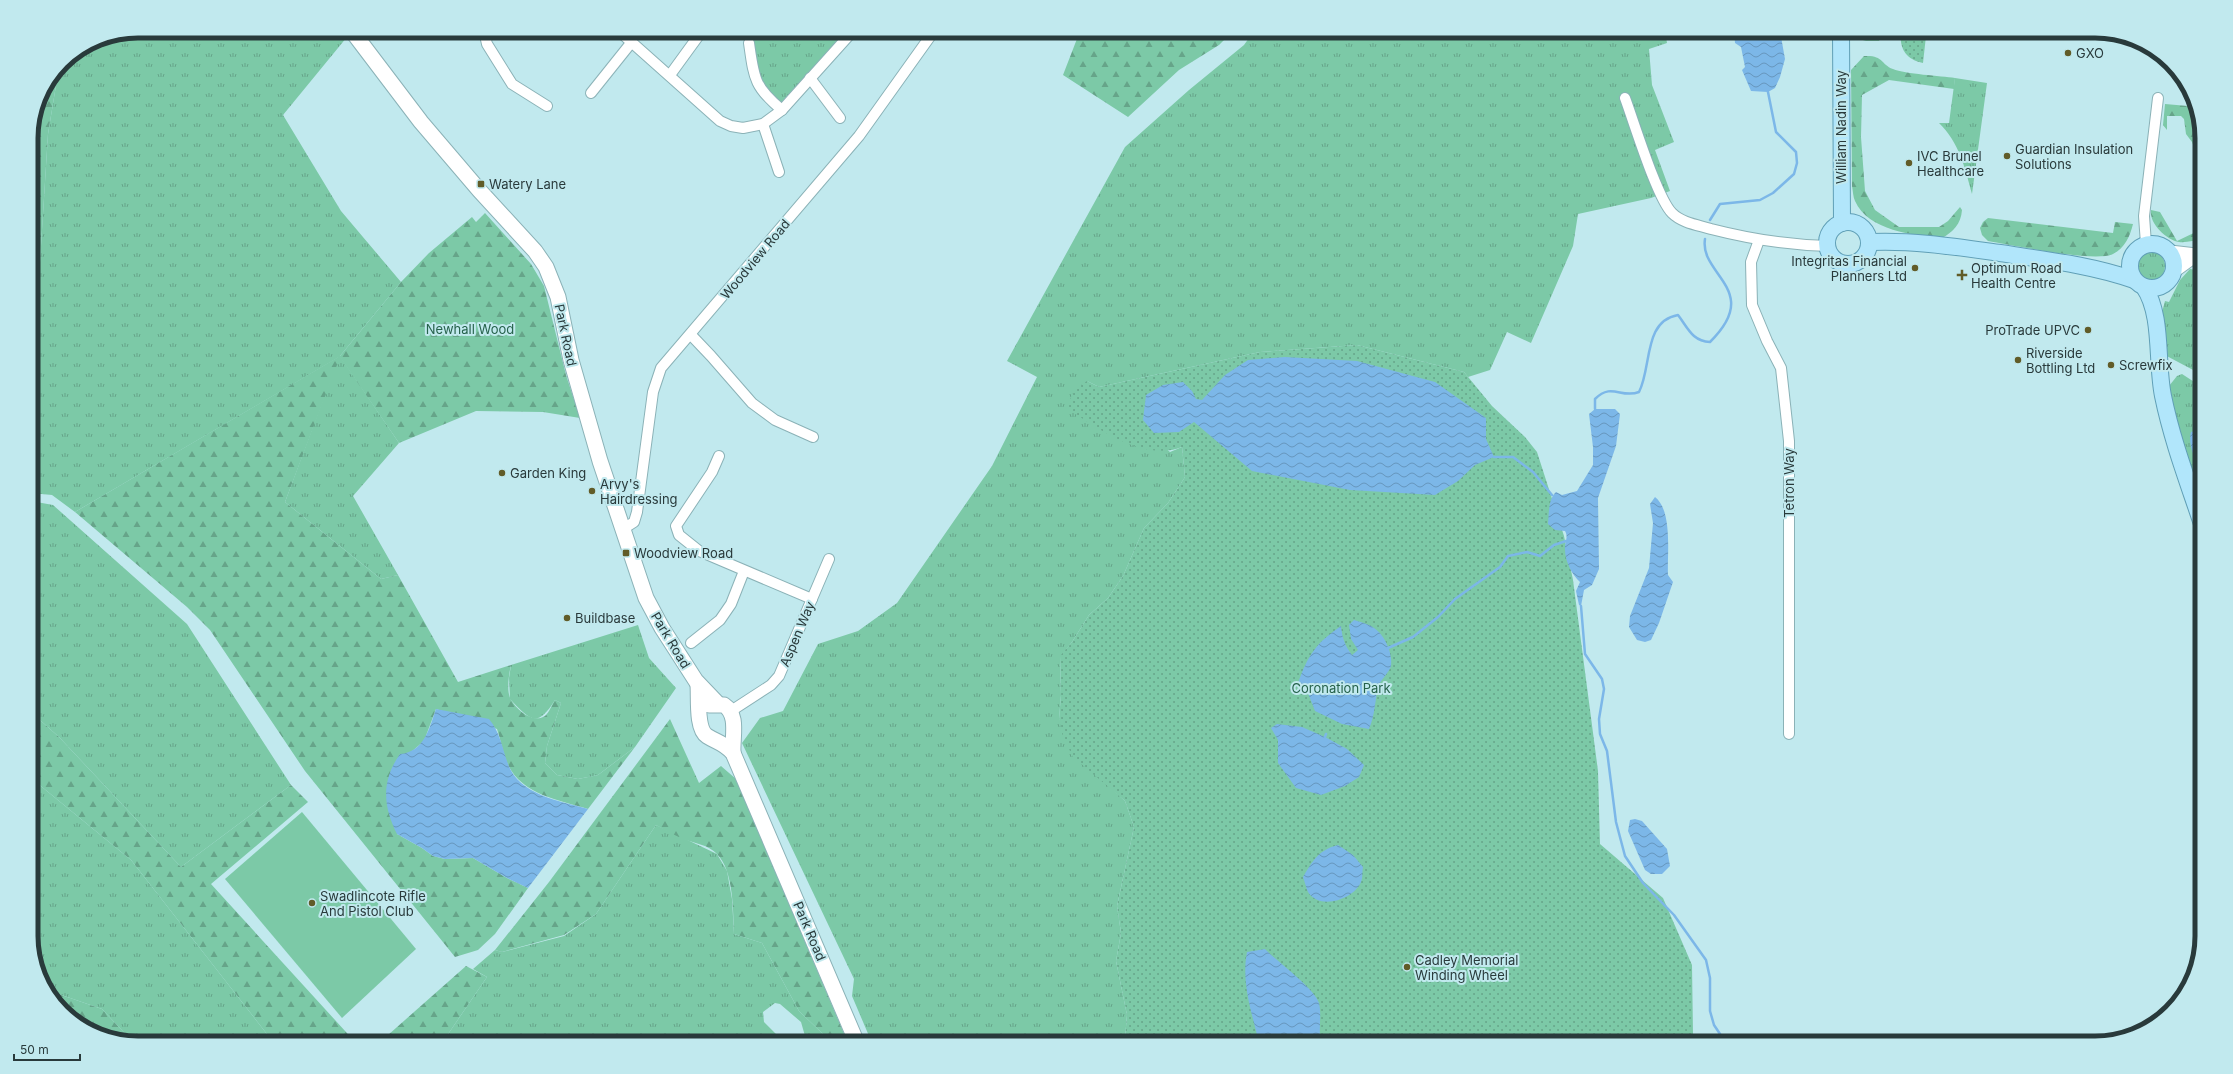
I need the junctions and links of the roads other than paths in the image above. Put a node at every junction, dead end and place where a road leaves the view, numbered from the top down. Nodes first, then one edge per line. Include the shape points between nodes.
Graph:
1 (357, 38) edge
2 (486, 38) edge
3 (627, 38) edge
4 (697, 38) edge
5 (847, 38) edge
6 (929, 38) edge
7 (1842, 38) edge
8 (631, 42) junction
9 (749, 43) dead end
10 (670, 75) junction
11 (810, 78) junction
12 (591, 93) dead end
13 (1625, 98) dead end
14 (2158, 98) dead end
15 (547, 106) dead end
16 (782, 110) junction
17 (840, 118) dead end
18 (763, 124) junction
19 (779, 172) dead end
20 (1842, 223) junction
21 (1759, 240) junction
22 (1870, 242) junction
23 (2146, 244) junction
24 (1828, 246) junction
25 (2170, 252) junction
26 (2195, 254) edge
27 (2131, 257) junction
28 (2195, 257) edge
29 (2103, 269) junction
30 (2174, 270) junction
31 (2139, 283) junction
32 (2165, 284) junction
33 (2155, 315) junction
34 (691, 335) junction
35 (813, 437) dead end
36 (719, 456) dead end
37 (2195, 505) edge
38 (623, 529) junction
39 (829, 559) dead end
40 (744, 571) junction
41 (812, 599) junction
42 (691, 643) dead end
43 (698, 685) junction
44 (725, 707) junction
45 (700, 715) junction
46 (732, 728) junction
47 (1789, 734) dead end
48 (713, 738) junction
49 (733, 753) junction
50 (854, 1036) edge

1 - 38 main road, Park Road via 421,122 546,267 558,297 571,360
2 - 15 street via 512,84
3 - 8 street
4 - 10 street
5 - 11 street
6 - 34 street, Woodview Road via 859,136
7 - 20 main road, William Nadin Way
8 - 10 street
8 - 12 street
9 - 16 street via 758,87
10 - 18 street via 720,121 743,128
11 - 16 street
11 - 17 street
13 - 21 street via 1661,195 1672,213 1687,222
14 - 23 street via 2144,216
16 - 18 street
18 - 19 street
20 - 22 main road via 1861,225
20 - 24 main road via 1830,232
21 - 24 street via 1791,245
21 - 47 street, Tetron Way via 1751,262 1752,305 1781,368 1789,441
22 - 24 main road via 1864,257 1852,263 1839,262
22 - 29 main road via 1918,243
23 - 25 main road via 2157,244
23 - 27 main road
25 - 26 street
25 - 30 main road via 2174,259
27 - 29 main road
27 - 31 main road via 2130,270
28 - 30 street
29 - 31 main road
30 - 32 main road
31 - 32 main road via 2153,288
31 - 33 main road via 2150,296
32 - 33 main road
33 - 37 main road via 2163,396 2178,458
34 - 35 street via 752,403 775,420
34 - 38 street, Woodview Road via 670,356 656,380 637,512 634,522
36 - 40 street via 712,472 676,526 679,535 699,551
38 - 43 main road, Park Road via 646,598
39 - 41 street, Aspen Way
40 - 41 street
40 - 42 street via 731,604 720,620
41 - 44 street, Aspen Way via 780,676 771,685
43 - 44 main road, Park Road
43 - 45 main road, Park Road
44 - 45 main road via 708,706
44 - 46 main road, Park Road via 734,717
45 - 48 main road, Park Road via 700,727
46 - 48 main road via 725,736
46 - 49 main road, Park Road
48 - 49 main road, Park Road via 724,743
49 - 50 main road, Park Road

